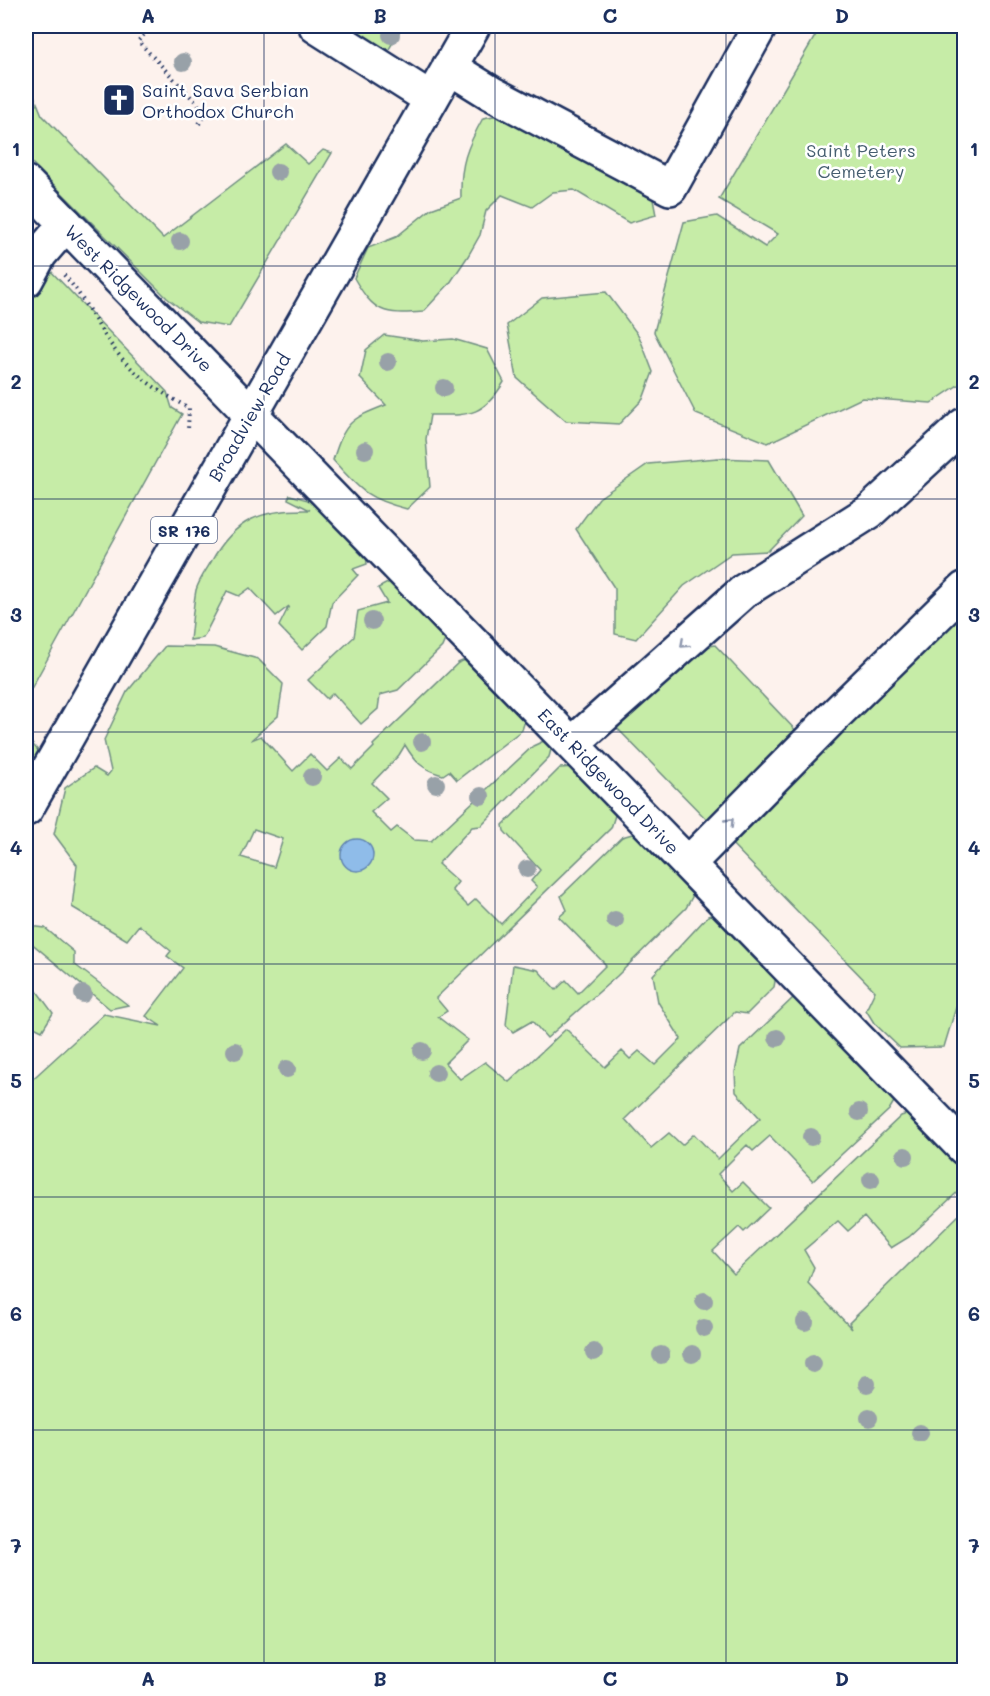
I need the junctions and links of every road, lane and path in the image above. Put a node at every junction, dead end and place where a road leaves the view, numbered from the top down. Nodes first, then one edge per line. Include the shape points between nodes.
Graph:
1 (152, 26) edge
2 (316, 26) edge
3 (473, 26) edge
4 (760, 26) edge
5 (449, 67) junction
6 (431, 99) junction
7 (197, 126) dead end
8 (26, 183) edge
9 (66, 224) junction
10 (33, 267) edge
11 (252, 414) junction
12 (964, 425) edge
13 (188, 430) dead end
14 (964, 589) edge
15 (573, 743) junction
16 (26, 809) edge
17 (689, 864) junction
18 (964, 1148) edge

1 - 7 path via 138,41 207,114
2 - 6 street
3 - 5 street, Broadview Road / SR 176
4 - 5 street via 670,188
5 - 6 street, Broadview Road / SR 176
6 - 11 street, Broadview Road / SR 176
8 - 9 street, West Ridgewood Drive
9 - 10 street
9 - 11 street, West Ridgewood Drive
10 - 13 path via 72,284 109,342 131,368 189,408
11 - 15 street, East Ridgewood Drive
11 - 16 street, Broadview Road / SR 176
12 -> 15 street via 869,512 744,591
17 -> 14 street
15 - 17 street, East Ridgewood Drive
17 - 18 street, East Ridgewood Drive

